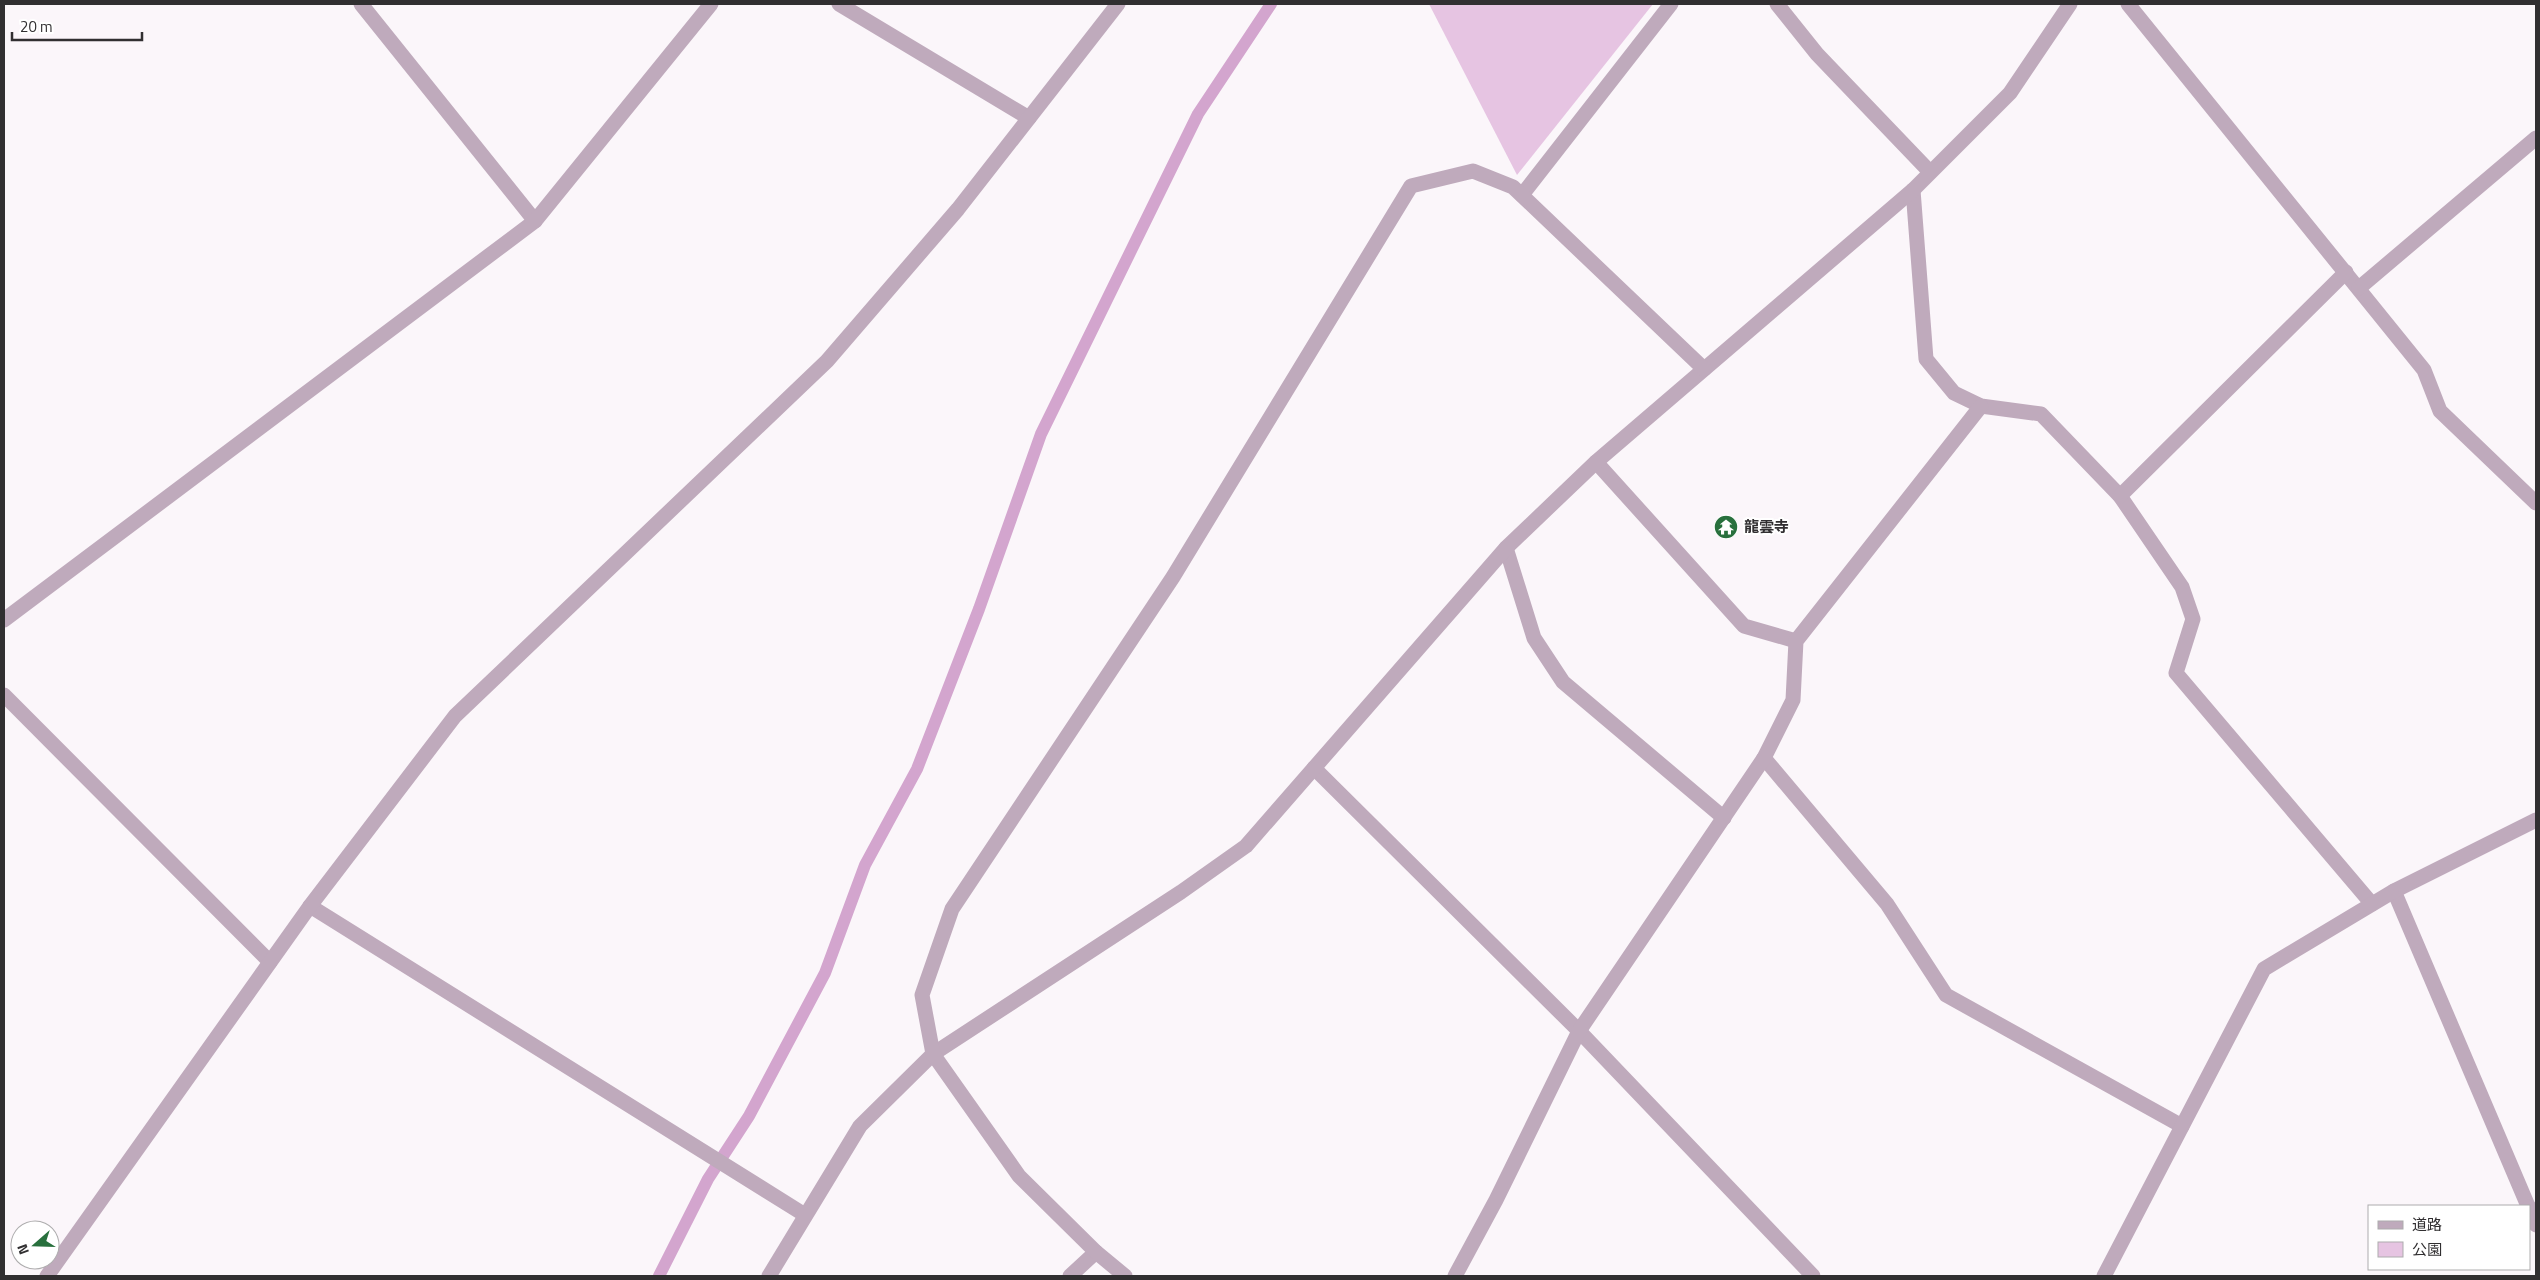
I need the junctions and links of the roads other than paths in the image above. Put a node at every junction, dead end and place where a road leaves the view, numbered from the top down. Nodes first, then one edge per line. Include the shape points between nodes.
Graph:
1 (361, 4) edge
2 (711, 4) edge
3 (839, 4) edge
4 (1118, 4) edge
5 (1671, 4) edge
6 (1777, 4) edge
7 (2070, 4) edge
8 (2128, 4) edge
9 (1029, 118) junction
10 (2536, 138) edge
11 (1930, 172) junction
12 (1913, 190) junction
13 (1522, 195) junction
14 (535, 221) junction
15 (2346, 272) junction
16 (2359, 288) junction
17 (1704, 369) junction
18 (1981, 406) junction
19 (1596, 462) junction
20 (2120, 496) junction
21 (2536, 503) edge
22 (1506, 548) junction
23 (4, 620) edge
24 (1796, 641) junction
25 (4, 695) edge
26 (1764, 758) junction
27 (1314, 768) junction
28 (1724, 818) junction
29 (2536, 820) edge
30 (2394, 891) junction
31 (2372, 904) junction
32 (310, 906) junction
33 (270, 962) junction
34 (1579, 1032) junction
35 (934, 1054) junction
36 (2182, 1126) junction
37 (2528, 1205) edge
38 (2530, 1210) edge
39 (805, 1215) junction
40 (2536, 1225) edge
41 (1096, 1252) junction
42 (46, 1276) edge
43 (769, 1276) edge
44 (1070, 1276) edge
45 (1126, 1276) edge
46 (1455, 1276) edge
47 (1813, 1276) edge
48 (2104, 1276) edge

1 - 14 street
2 - 14 street
3 - 9 street
4 - 9 street
5 - 13 street
6 - 11 street via 1817,54
7 - 11 street via 2010,93
8 - 15 street
9 - 32 street via 958,209 827,360 455,716
10 - 16 street
11 - 12 street
12 - 17 street
12 - 18 street via 1926,358 1954,393
13 - 17 street
13 - 35 street via 1513,187 1473,171 1411,186 1173,577 952,910 922,995
14 - 23 street
15 - 16 street
15 - 20 street
16 - 21 street via 2424,370 2440,411
17 - 19 street
18 - 20 street via 2041,414
18 - 24 street
19 - 22 street
19 - 24 street via 1744,626
20 - 31 street via 2185,595 2192,619 2176,673
22 - 27 street
22 - 28 street via 1534,638 1563,682
24 - 26 street via 1793,700
25 - 33 street
26 - 28 street
26 - 36 street via 1887,904 1946,995
27 - 34 street
27 - 35 street via 1246,846
28 - 34 street
29 - 30 street
30 - 31 street
30 - 37 street
31 - 36 street via 2264,969
32 - 33 street
32 - 39 street
33 - 42 street
34 - 46 street
34 - 47 street
35 - 39 street via 860,1126
35 - 41 street via 1019,1176
36 - 48 street
38 - 40 street
39 - 43 street
41 - 44 street
41 - 45 street

